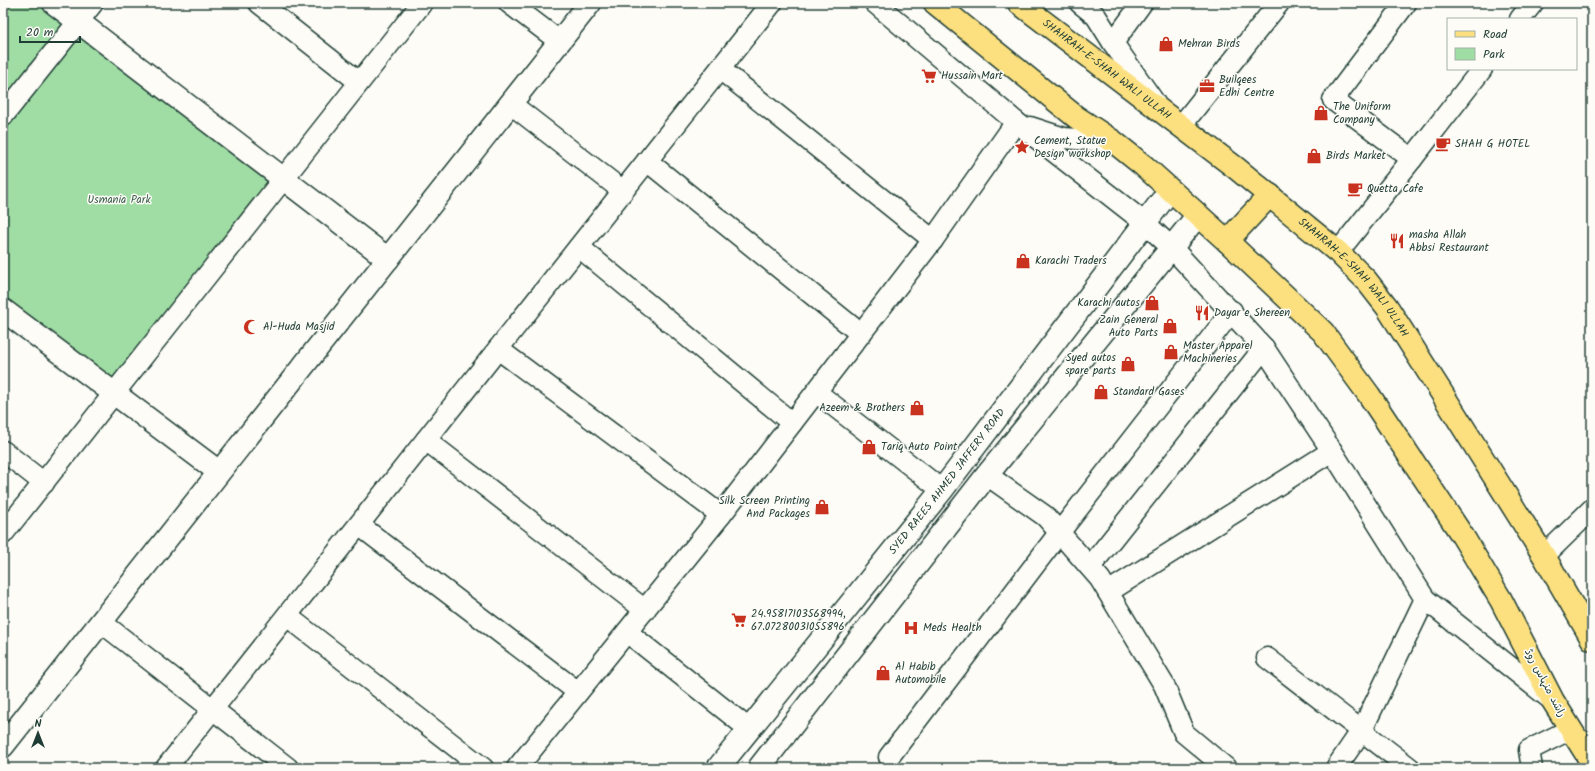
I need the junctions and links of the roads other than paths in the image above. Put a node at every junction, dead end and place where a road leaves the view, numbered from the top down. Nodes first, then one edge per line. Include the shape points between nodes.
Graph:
1 (54, 3) edge
2 (93, 3) edge
3 (259, 3) edge
4 (422, 3) edge
5 (510, 3) edge
6 (590, 3) edge
7 (772, 3) edge
8 (875, 3) edge
9 (935, 3) edge
10 (1019, 3) edge
11 (1080, 3) edge
12 (1142, 3) edge
13 (1279, 3) edge
14 (1406, 3) edge
15 (1533, 3) edge
16 (1521, 18) edge
17 (78, 22) junction
18 (560, 42) junction
19 (1113, 43) junction
20 (720, 69) junction
21 (1481, 70) edge
22 (359, 82) junction
23 (511, 104) junction
24 (1161, 111) junction
25 (3, 116) edge
26 (1016, 122) junction
27 (1181, 126) junction
28 (1114, 142) junction
29 (1412, 159) junction
30 (647, 161) junction
31 (283, 179) junction
32 (1170, 190) junction
33 (623, 191) junction
34 (1270, 195) junction
35 (1198, 215) junction
36 (1145, 223) junction
37 (933, 240) junction
38 (1227, 241) junction
39 (579, 247) junction
40 (1172, 248) junction
41 (1338, 252) junction
42 (388, 259) junction
43 (3, 310) edge
44 (1232, 311) junction
45 (861, 334) junction
46 (1264, 348) junction
47 (498, 349) junction
48 (816, 392) junction
49 (116, 394) junction
50 (792, 423) junction
51 (426, 440) junction
52 (3, 451) edge
53 (1332, 451) junction
54 (219, 472) junction
55 (987, 475) junction
56 (44, 483) junction
57 (942, 490) junction
58 (1592, 509) edge
59 (721, 515) junction
60 (359, 525) junction
61 (1059, 533) junction
62 (3, 534) edge
63 (1544, 556) junction
64 (1090, 567) junction
65 (1108, 592) junction
66 (1425, 599) junction
67 (645, 610) junction
68 (287, 616) junction
69 (101, 622) junction
70 (627, 632) junction
71 (1592, 637) edge
72 (1267, 658) dead end
73 (578, 692) junction
74 (1553, 701) junction
75 (213, 709) junction
76 (749, 729) junction
77 (1571, 729) junction
78 (1362, 730) junction
79 (3, 746) edge
80 (889, 757) dead end
81 (1592, 763) edge
82 (166, 768) edge
83 (288, 768) edge
84 (483, 768) edge
85 (517, 768) edge
86 (718, 768) edge
87 (759, 768) edge
88 (1226, 768) edge
89 (1336, 768) edge
90 (1410, 768) edge
91 (1532, 768) edge

1 - 17 street
2 - 17 street
3 - 22 street
4 - 22 street
5 - 18 street
6 - 18 street
7 - 20 street
8 - 26 street
9 - 28 main road via 1076,117
10 - 24 main road, SHAHRAH-E-SHAH WALI ULLAH
11 - 19 street via 1096,16
12 - 19 street
13 - 27 street
14 - 29 street via 1333,100
15 - 16 street
17 - 25 street
17 - 31 street
18 - 23 street
19 - 24 street
20 - 30 street
20 - 37 street
21 - 29 street
22 - 31 street
23 - 33 street
23 - 42 street
24 - 27 main road, SHAHRAH-E-SHAH WALI ULLAH
26 - 28 street via 1064,138
26 - 36 street
26 - 37 street
27 - 34 main road, SHAHRAH-E-SHAH WALI ULLAH
28 - 32 main road
29 - 41 street
30 - 33 street
30 - 45 street
31 - 42 street
31 - 49 street
32 - 35 main road
32 - 36 street, SYED RAEES AHMED JAFFERY ROAD
33 - 39 street
34 - 38 main road
34 - 41 main road, SHAHRAH-E-SHAH WALI ULLAH
35 - 38 main road
35 - 40 street
36 - 40 street
36 - 57 street, SYED RAEES AHMED JAFFERY ROAD
37 - 45 street
38 - 74 main road, راشد منہاس روڈ via 1323,332 1390,426 1502,600
39 - 47 street
39 - 50 street
40 - 44 street
40 - 55 street
41 - 63 main road, SHAHRAH-E-SHAH WALI ULLAH via 1366,280 1387,307
42 - 54 street
43 - 49 street
44 - 46 street
44 - 61 street
45 - 48 street
46 - 53 street
46 - 64 street
47 - 51 street
47 - 59 street
48 - 50 street
48 - 57 street
49 - 54 street
49 - 56 street
50 - 59 street
51 - 60 street
51 - 67 street
52 - 56 street
53 - 65 street
53 - 66 street
54 - 69 street
55 - 61 street via 1045,516
55 - 87 street
56 - 62 street
57 - 76 street, SYED RAEES AHMED JAFFERY ROAD
58 - 63 street
59 - 67 street
60 - 68 street
60 - 73 street
61 - 64 street
61 - 80 street
63 - 71 main road, SHAHRAH-E-SHAH WALI ULLAH
64 - 65 street
65 - 88 street via 1164,685 1184,733
66 - 74 street
66 - 78 street
67 - 70 street
68 - 75 street
68 - 84 street
69 - 75 street
69 - 79 street
70 - 73 street
70 - 76 street
72 - 78 street
73 - 85 street
74 - 77 main road, راشد منہاس روڈ
75 - 82 street
75 - 83 street
76 - 86 street, SYED RAEES AHMED JAFFERY ROAD
77 - 81 main road, راشد منہاس روڈ
77 - 91 street via 1529,750
78 - 89 street
78 - 90 street

